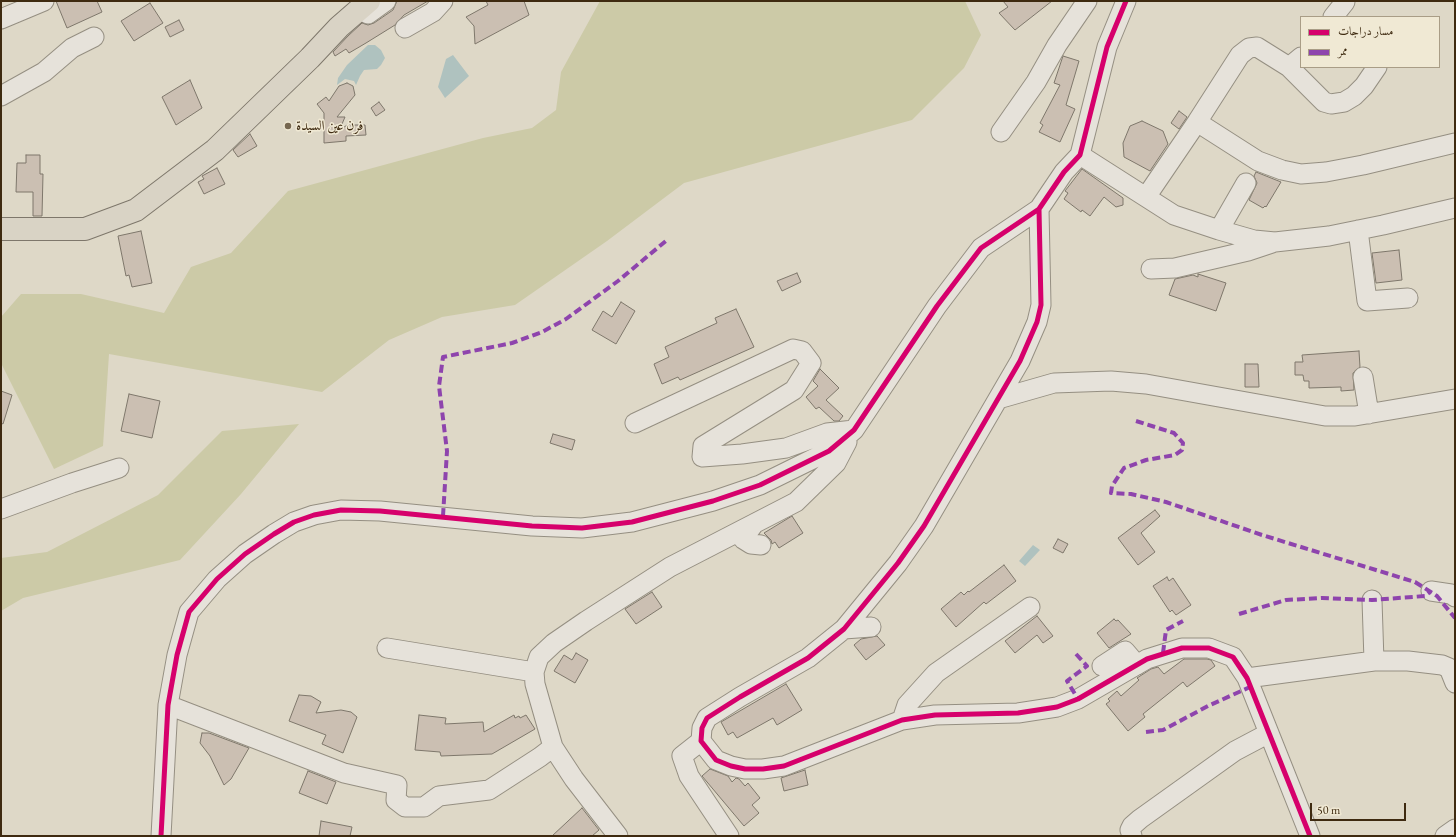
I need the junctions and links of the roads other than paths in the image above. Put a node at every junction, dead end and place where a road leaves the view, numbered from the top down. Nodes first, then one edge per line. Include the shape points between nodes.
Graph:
1 (44, 1) edge
2 (386, 1) edge
3 (443, 1) edge
4 (1087, 1) edge
5 (1126, 1) edge
6 (1345, 2) dead end
7 (364, 5) edge
8 (1334, 16) edge
9 (1, 19) edge
10 (405, 28) dead end
11 (94, 37) dead end
12 (1295, 62) edge
13 (1377, 68) edge
14 (1, 96) edge
15 (1197, 122) junction
16 (1001, 132) dead end
17 (1455, 143) edge
18 (1080, 155) junction
19 (1246, 183) dead end
20 (1146, 196) junction
21 (1455, 208) edge
22 (1039, 209) junction
23 (1, 229) edge
24 (1219, 230) junction
25 (1358, 230) junction
26 (1275, 242) junction
27 (1151, 269) dead end
28 (1408, 298) dead end
29 (1363, 377) dead end
30 (998, 399) junction
31 (1455, 399) edge
32 (1369, 414) junction
33 (635, 423) dead end
34 (854, 430) junction
35 (119, 468) dead end
36 (1, 509) edge
37 (754, 524) junction
38 (760, 545) dead end
39 (1431, 591) dead end
40 (1455, 597) edge
41 (1372, 600) dead end
42 (1030, 607) dead end
43 (871, 627) dead end
44 (844, 629) junction
45 (387, 648) dead end
46 (1374, 661) junction
47 (1137, 665) junction
48 (1102, 666) dead end
49 (534, 672) junction
50 (1247, 678) junction
51 (1455, 683) edge
52 (168, 705) junction
53 (902, 720) junction
54 (1269, 733) junction
55 (701, 741) junction
56 (553, 747) junction
57 (1455, 829) edge
58 (162, 836) edge
59 (618, 836) edge
60 (729, 836) edge
61 (1132, 836) edge
62 (1310, 836) edge
63 (1445, 836) edge

1 - 9 street
2 - 7 street via 368,14
3 - 10 street via 433,12
4 - 16 street
5 - 18 street via 1106,47
6 - 8 street
7 - 23 main road via 215,150 136,210 85,229
11 - 14 street via 72,48 44,72
12 - 13 street via 1324,102 1331,104 1344,102 1354,96
12 - 15 street via 1257,47 1249,48 1240,55
15 - 17 street via 1258,161 1301,174 1363,165
15 - 20 street
18 - 20 street
18 - 22 street via 1064,172
19 - 24 street
20 - 24 street via 1174,215
21 - 25 street
22 - 30 street via 1041,305 1037,322 1020,360
22 - 34 street via 981,248 937,306
24 - 26 street via 1254,240
25 - 26 street via 1296,241
25 - 28 street via 1367,301
26 - 27 street via 1175,268
29 - 32 street
30 - 32 street via 1054,383 1111,381 1146,384 1325,416
30 - 44 street via 924,526 898,563
31 - 32 street
33 - 34 street via 793,349 802,351 811,363 794,390 703,446 702,456 786,448 827,433
34 - 37 street via 836,463 821,479 796,502
34 - 52 street via 830,451 760,485 714,501 632,522 568,528 341,510 294,522 245,554 217,579 189,612 177,655
35 - 36 street
37 - 38 street via 743,539
37 - 49 street via 670,567 586,621 539,657
39 - 40 street
41 - 46 street
42 - 53 street via 936,673 907,705
43 - 44 street
44 - 55 street via 808,658 707,718 702,728
45 - 49 street
46 - 50 street
46 - 51 street via 1442,665 1449,668
47 - 48 street via 1125,651
47 - 50 street via 1147,659 1182,648 1209,648 1233,657
47 - 53 street via 1078,699 1057,707 1018,713 935,715
49 - 56 street via 537,697
50 - 54 street
52 - 56 street via 344,773 397,785 396,800 405,807 424,807 439,796 489,790
52 - 58 street
53 - 55 street via 805,759 763,770 745,769 716,760
54 - 61 street via 1235,751 1140,819 1130,830
54 - 62 street
55 - 60 street via 682,756 688,776
56 - 59 street
57 - 63 street

